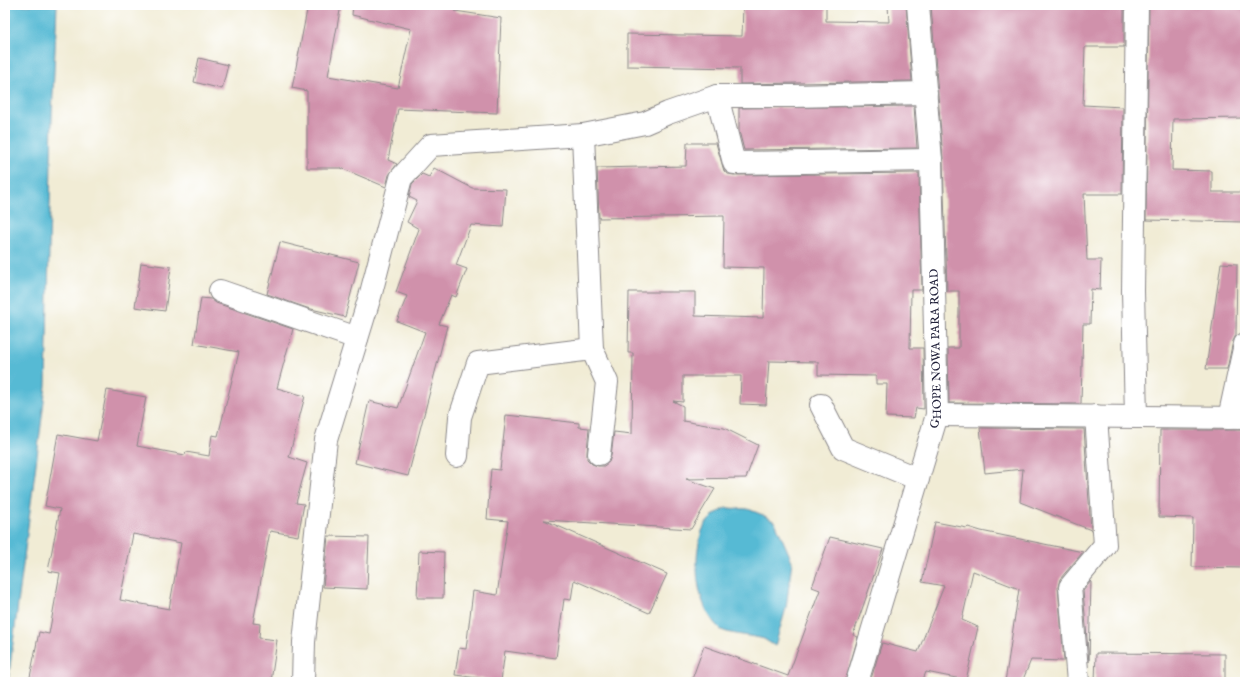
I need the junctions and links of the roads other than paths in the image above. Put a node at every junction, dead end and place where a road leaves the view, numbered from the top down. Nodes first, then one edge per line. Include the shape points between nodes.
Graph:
1 (918, 5) edge
2 (1137, 5) edge
3 (926, 93) junction
4 (717, 96) junction
5 (583, 135) junction
6 (931, 160) junction
7 (220, 291) dead end
8 (357, 338) junction
9 (1245, 344) edge
10 (592, 350) junction
11 (821, 405) dead end
12 (937, 415) junction
13 (1096, 416) junction
14 (1136, 416) junction
15 (1237, 418) edge
16 (599, 454) dead end
17 (457, 456) dead end
18 (918, 479) junction
19 (302, 682) edge
20 (857, 682) edge
21 (1078, 682) edge

1 - 3 street, GHOPE NOWA PARA ROAD
2 - 14 street via 1133,291
3 - 4 street
3 - 6 street, GHOPE NOWA PARA ROAD
4 - 5 street via 645,123
4 - 6 street via 734,163
5 - 8 street via 431,145 401,178
5 - 10 street
6 - 12 street, GHOPE NOWA PARA ROAD
7 - 8 street
8 - 19 street via 326,440
9 - 15 street
10 - 16 street via 607,382
10 - 17 street via 478,363 460,416
11 - 18 street via 843,448
12 - 13 street
12 - 18 street, GHOPE NOWA PARA ROAD
13 - 14 street
13 - 21 street via 1105,545 1070,587
14 - 15 street
18 - 20 street, GHOPE NOWA PARA ROAD

